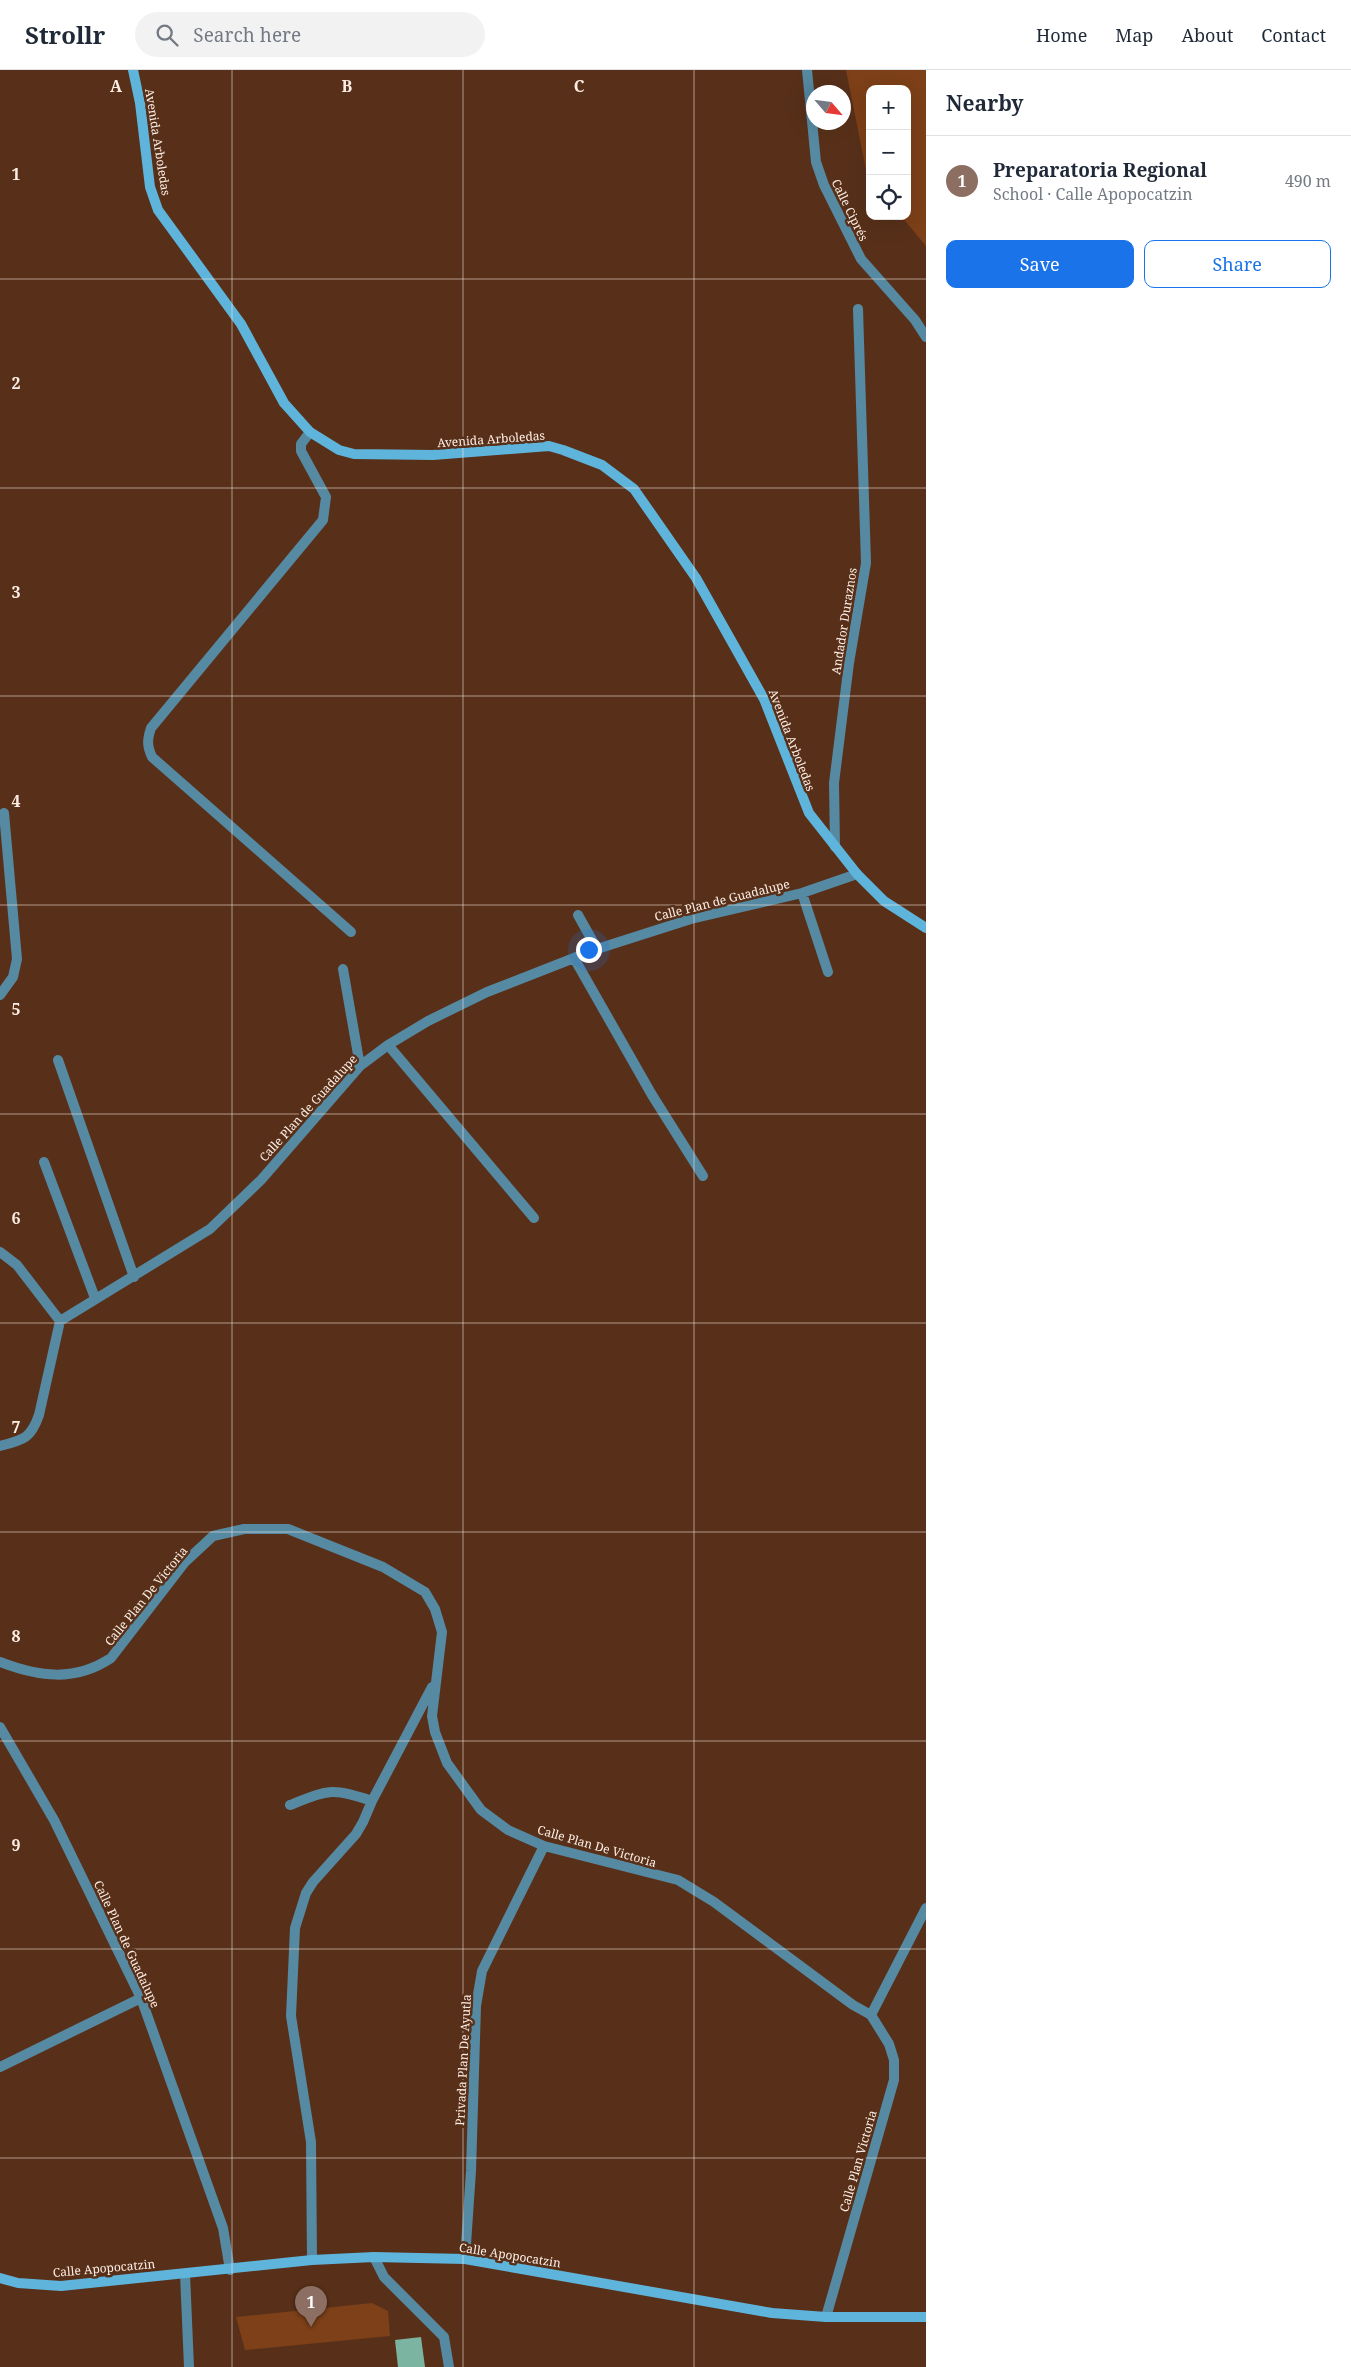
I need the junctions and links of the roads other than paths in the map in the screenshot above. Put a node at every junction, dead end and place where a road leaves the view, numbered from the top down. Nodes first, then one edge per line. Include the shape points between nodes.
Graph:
1 (133, 70) edge
2 (807, 70) edge
3 (858, 309) dead end
4 (926, 337) edge
5 (310, 432) junction
6 (4, 813) dead end
7 (834, 847) junction
8 (857, 874) junction
9 (802, 893) junction
10 (578, 915) dead end
11 (926, 928) edge
12 (350, 932) dead end
13 (597, 949) junction
14 (574, 958) junction
15 (343, 969) dead end
16 (828, 972) dead end
17 (0, 995) edge
18 (388, 1045) junction
19 (58, 1060) dead end
20 (360, 1066) junction
21 (44, 1162) dead end
22 (703, 1176) dead end
23 (534, 1218) dead end
24 (0, 1252) edge
25 (134, 1278) junction
26 (95, 1298) junction
27 (60, 1322) junction
28 (0, 1446) edge
29 (0, 1662) edge
30 (435, 1682) junction
31 (0, 1727) edge
32 (372, 1800) junction
33 (290, 1805) dead end
34 (544, 1846) junction
35 (926, 1908) edge
36 (141, 1998) junction
37 (871, 2014) junction
38 (0, 2067) edge
39 (374, 2257) junction
40 (465, 2259) junction
41 (312, 2260) junction
42 (230, 2270) junction
43 (185, 2274) junction
44 (0, 2278) edge
45 (826, 2317) junction
46 (926, 2317) edge
47 (189, 2367) edge
48 (449, 2367) edge

1 - 5 main road, Avenida Arboledas via 150,187 158,210 241,324 284,403
2 - 4 street, Calle Ciprés via 816,162 824,185 861,258
3 - 7 street, Andador Duraznos via 866,563 848,663 835,775
5 - 7 main road, Avenida Arboledas via 339,450 354,454 433,455 549,446 602,465 634,489 696,578 740,655 764,699 808,814
5 - 12 street via 301,444 301,451 326,497 324,520 151,728 148,748 152,757
6 - 17 street via 17,959 13,976
7 - 8 main road, Avenida Arboledas
8 - 9 street, Calle Plan de Guadalupe
8 - 11 main road, Avenida Arboledas via 894,910
9 - 13 street, Calle Plan de Guadalupe via 691,919
9 - 16 street
10 - 13 street
13 - 14 street, Calle Plan de Guadalupe
14 - 18 street, Calle Plan de Guadalupe via 487,992
14 - 22 street via 652,1095
15 - 20 street
18 - 20 street, Calle Plan de Guadalupe
18 - 23 street
19 - 25 street
20 - 25 street, Calle Plan de Guadalupe via 262,1180 210,1229
21 - 26 street
24 - 27 street via 17,1265
25 - 26 street, Calle Plan de Guadalupe
26 - 27 street, Calle Plan de Guadalupe
27 - 28 street via 40,1415 34,1429 25,1439
29 - 30 street, Calle Plan De Victoria via 44,1674 78,1675 96,1668 111,1658 185,1562 213,1536 244,1529 288,1529 383,1567 424,1592 435,1609 442,1632
30 - 32 street
30 - 34 street, Calle Plan De Victoria via 432,1716 447,1763 481,1810 508,1830
31 - 36 street, Calle Plan de Guadalupe via 54,1820
32 - 33 street via 346,1792 328,1791
32 - 41 street via 356,1834 306,1893 295,1928 291,2016 311,2142
34 - 37 street, Calle Plan De Victoria via 678,1880 714,1902 853,2005
34 - 40 street, Privada Plan De Ayutla via 482,1971 476,2006
35 - 37 street
36 - 38 street
36 - 42 street, Calle Plan de Guadalupe via 223,2228
37 - 45 street, Calle Plan Victoria via 889,2044 894,2060 894,2080
39 - 40 main road, Calle Apopocatzin
39 - 41 main road, Calle Apopocatzin
39 - 48 street via 384,2277 444,2337
40 - 45 main road, Calle Apopocatzin via 772,2313
41 - 42 main road, Calle Apopocatzin
42 - 43 main road, Calle Apopocatzin
43 - 44 main road, Calle Apopocatzin via 61,2286 18,2283
43 - 47 street
45 - 46 main road, Calle Apopocatzin

